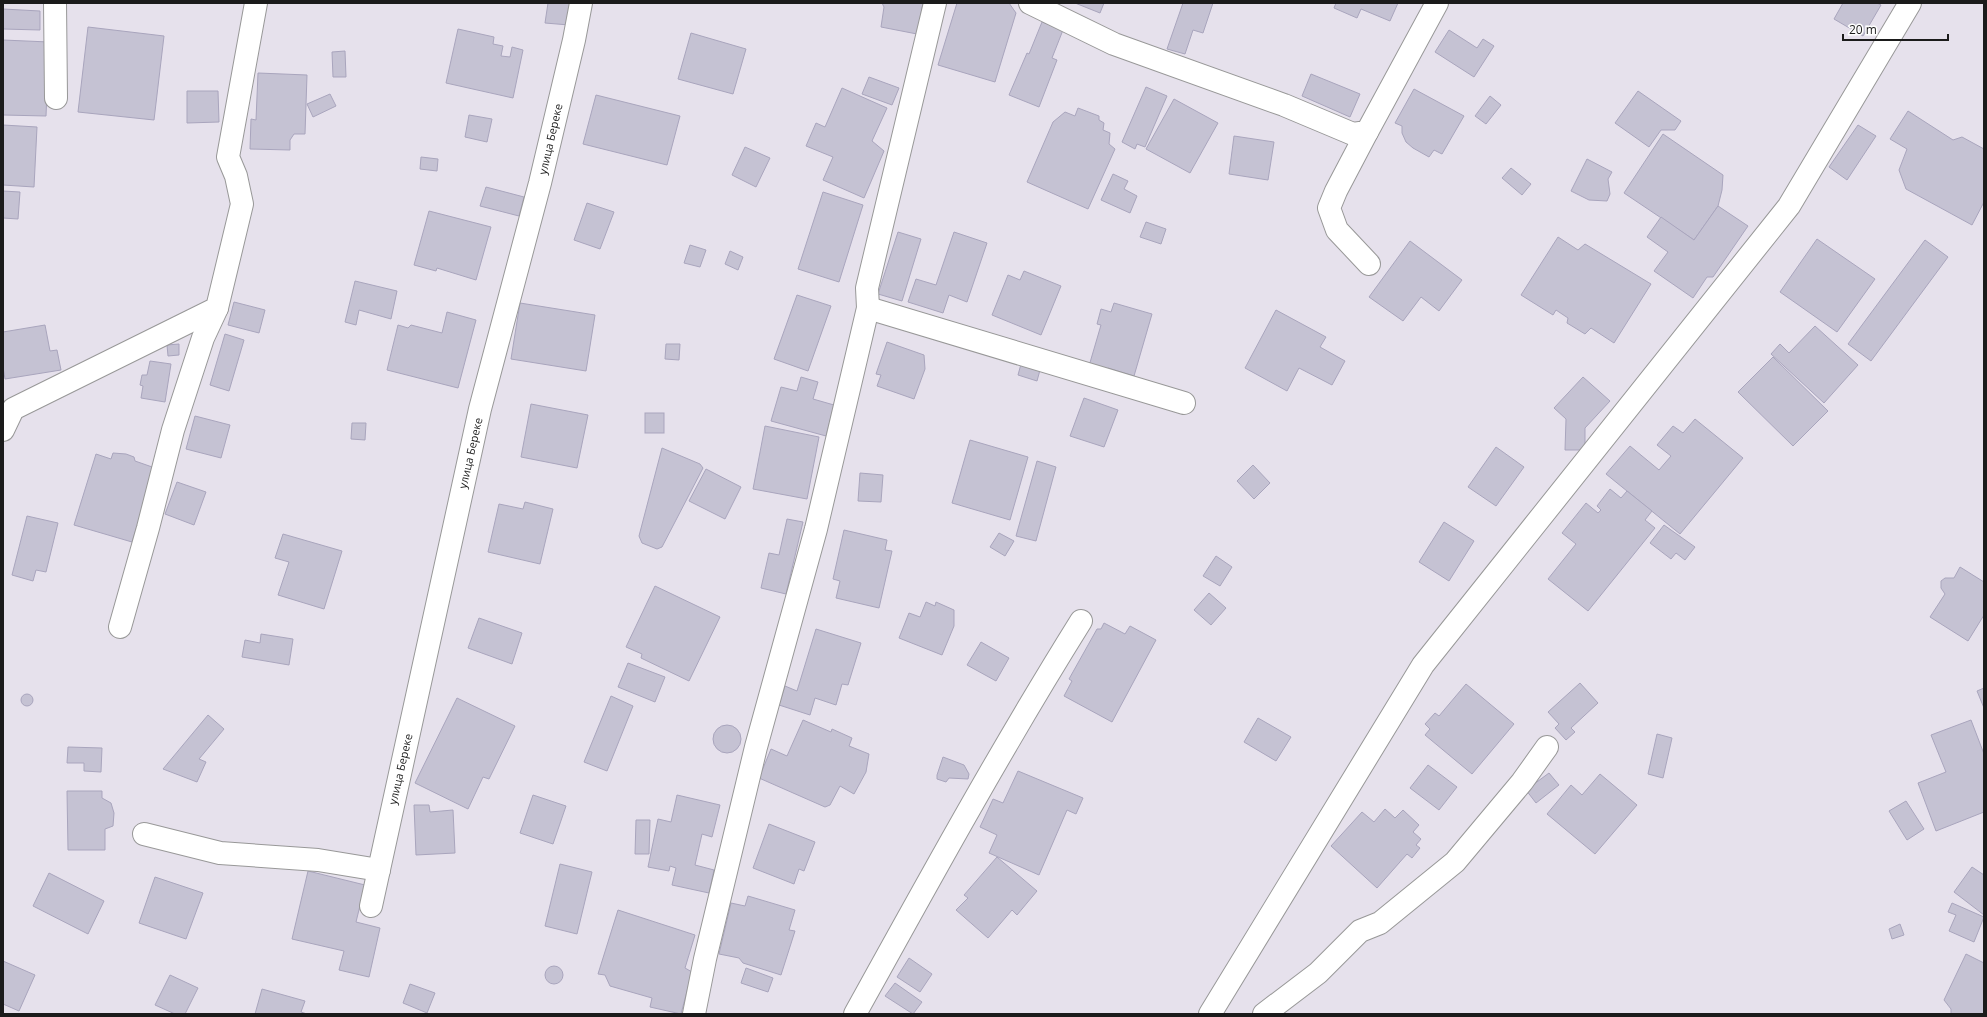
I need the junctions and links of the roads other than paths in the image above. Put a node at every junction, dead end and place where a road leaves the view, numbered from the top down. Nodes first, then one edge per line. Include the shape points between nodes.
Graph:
1 (54, 3) edge
2 (256, 3) edge
3 (580, 3) edge
4 (935, 3) edge
5 (1030, 3) edge
6 (1437, 3) edge
7 (1910, 3) edge
8 (56, 98) dead end
9 (1358, 132) junction
10 (1369, 264) dead end
11 (217, 308) junction
12 (868, 308) junction
13 (1184, 404) dead end
14 (3, 430) edge
15 (1081, 621) dead end
16 (120, 627) dead end
17 (1547, 747) dead end
18 (144, 834) dead end
19 (378, 870) junction
20 (371, 906) dead end
21 (694, 1014) edge
22 (855, 1014) edge
23 (1210, 1014) edge
24 (1264, 1014) edge

1 - 8 street
2 - 11 street via 228,157 236,176 242,204
3 - 19 street, улица Береке via 574,40 540,183 480,409
4 - 12 street via 867,288
5 - 9 street via 1114,44
6 - 9 street
7 - 23 street via 1789,206 1423,665
9 - 10 street via 1352,160 1329,208 1337,230
11 - 14 street via 13,409
11 - 16 street via 204,338 173,430
12 - 13 street
12 - 21 street via 816,529 756,747
15 - 22 street via 964,817
17 - 24 street via 1522,782 1455,862 1380,923 1360,932 1318,973
18 - 19 street via 220,853 318,860
19 - 20 street, улица Береке

